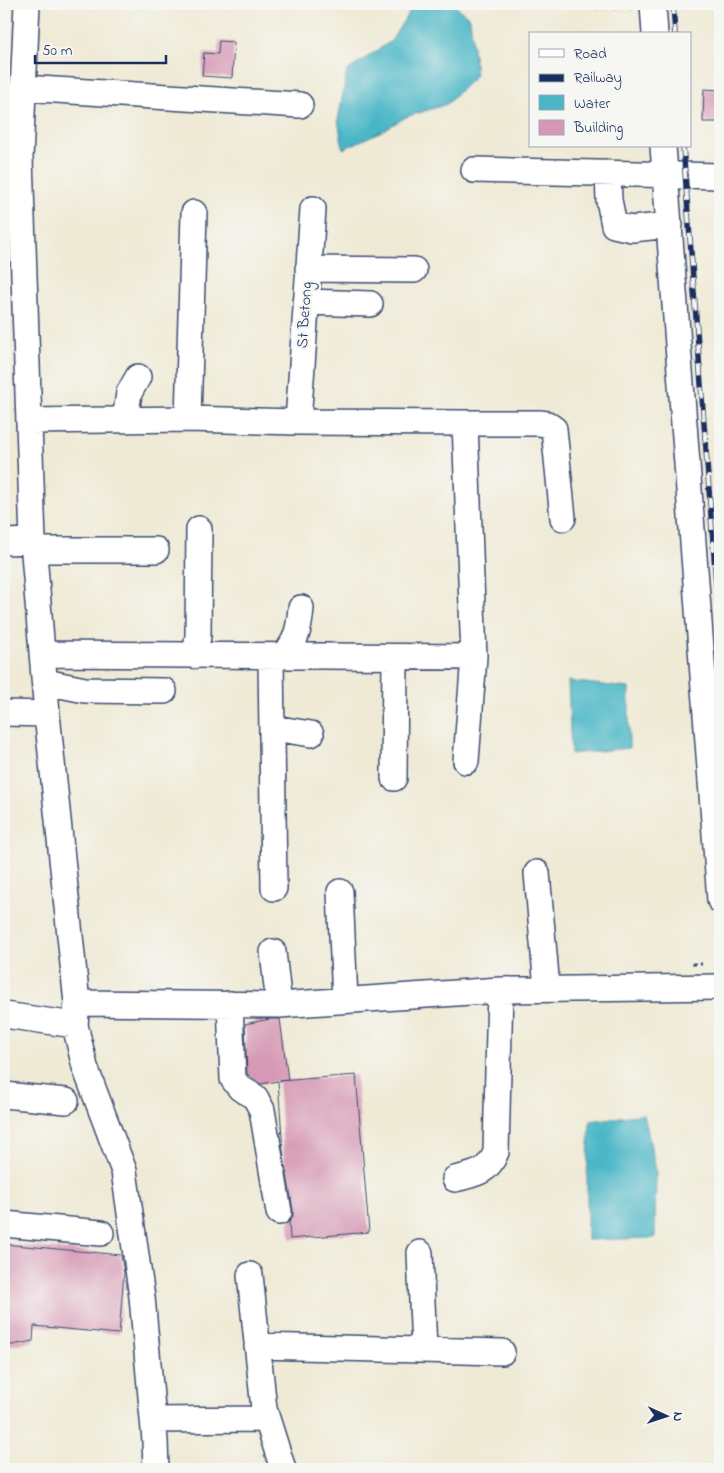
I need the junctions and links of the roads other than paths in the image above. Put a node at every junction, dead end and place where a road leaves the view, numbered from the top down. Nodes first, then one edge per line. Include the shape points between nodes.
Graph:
1 (27, 4) edge
2 (653, 6) edge
3 (655, 32) edge
4 (23, 88) junction
5 (300, 105) dead end
6 (664, 148) edge
7 (474, 170) dead end
8 (608, 173) junction
9 (666, 175) junction
10 (720, 176) edge
11 (313, 209) dead end
12 (194, 212) dead end
13 (670, 225) junction
14 (308, 269) junction
15 (414, 270) dead end
16 (306, 302) junction
17 (370, 304) dead end
18 (138, 377) dead end
19 (188, 419) junction
20 (125, 420) junction
21 (29, 421) junction
22 (298, 422) junction
23 (465, 423) junction
24 (563, 518) dead end
25 (200, 529) dead end
26 (4, 542) edge
27 (33, 546) junction
28 (156, 550) dead end
29 (301, 608) dead end
30 (43, 654) junction
31 (195, 656) junction
32 (278, 656) junction
33 (395, 657) junction
34 (474, 657) junction
35 (45, 682) junction
36 (164, 691) dead end
37 (4, 712) edge
38 (47, 714) junction
39 (273, 728) junction
40 (311, 734) dead end
41 (466, 761) dead end
42 (394, 778) dead end
43 (537, 873) dead end
44 (274, 888) dead end
45 (340, 892) dead end
46 (720, 900) edge
47 (273, 952) dead end
48 (720, 988) edge
49 (508, 989) junction
50 (547, 989) junction
51 (345, 1000) junction
52 (230, 1004) junction
53 (279, 1005) junction
54 (76, 1014) junction
55 (4, 1015) edge
56 (516, 1046) dead end
57 (4, 1095) edge
58 (66, 1101) dead end
59 (454, 1179) dead end
60 (279, 1212) dead end
61 (4, 1224) edge
62 (101, 1233) dead end
63 (420, 1253) dead end
64 (250, 1275) dead end
65 (257, 1346) junction
66 (424, 1350) junction
67 (502, 1352) dead end
68 (267, 1419) junction
69 (153, 1420) junction
70 (156, 1469) edge
71 (283, 1469) edge

1 - 4 street
2 - 3 street
4 - 5 street
4 - 21 street via 20,158
6 - 9 street
7 - 8 street
8 - 9 street
8 - 13 street via 614,224 632,229
9 - 10 street
9 - 13 street
11 - 14 street, St Betong
12 - 19 street
13 - 46 street
14 - 15 street
14 - 16 street, St Betong
16 - 17 street
16 - 22 street, St Betong
18 - 20 street via 129,393
19 - 20 street
19 - 22 street
20 - 21 street
21 - 27 street
22 - 23 street
23 - 24 street via 538,423 554,429
23 - 34 street
25 - 31 street
26 - 27 street
27 - 28 street
27 - 30 street
29 - 32 street via 295,641
30 - 31 street
30 - 35 street
31 - 32 street
32 - 33 street
32 - 39 street
33 - 34 street
33 - 42 street
34 - 41 street
35 - 36 street via 85,690
35 - 38 street
37 - 38 street
38 - 54 street
39 - 40 street
39 - 44 street
43 - 50 street
45 - 51 street
47 - 53 street
48 - 50 street
49 - 50 street
49 - 51 street
49 - 56 street
49 - 59 street via 496,1152 484,1170
51 - 53 street
52 - 53 street
52 - 54 street
52 - 60 street via 233,1079 240,1088 255,1097 262,1110
54 - 55 street
54 - 69 street via 85,1067 124,1171 142,1296
57 - 58 street
61 - 62 street
63 - 66 street
64 - 65 street
65 - 66 street
65 - 68 street
66 - 67 street
68 - 69 street
68 - 71 street
69 - 70 street

